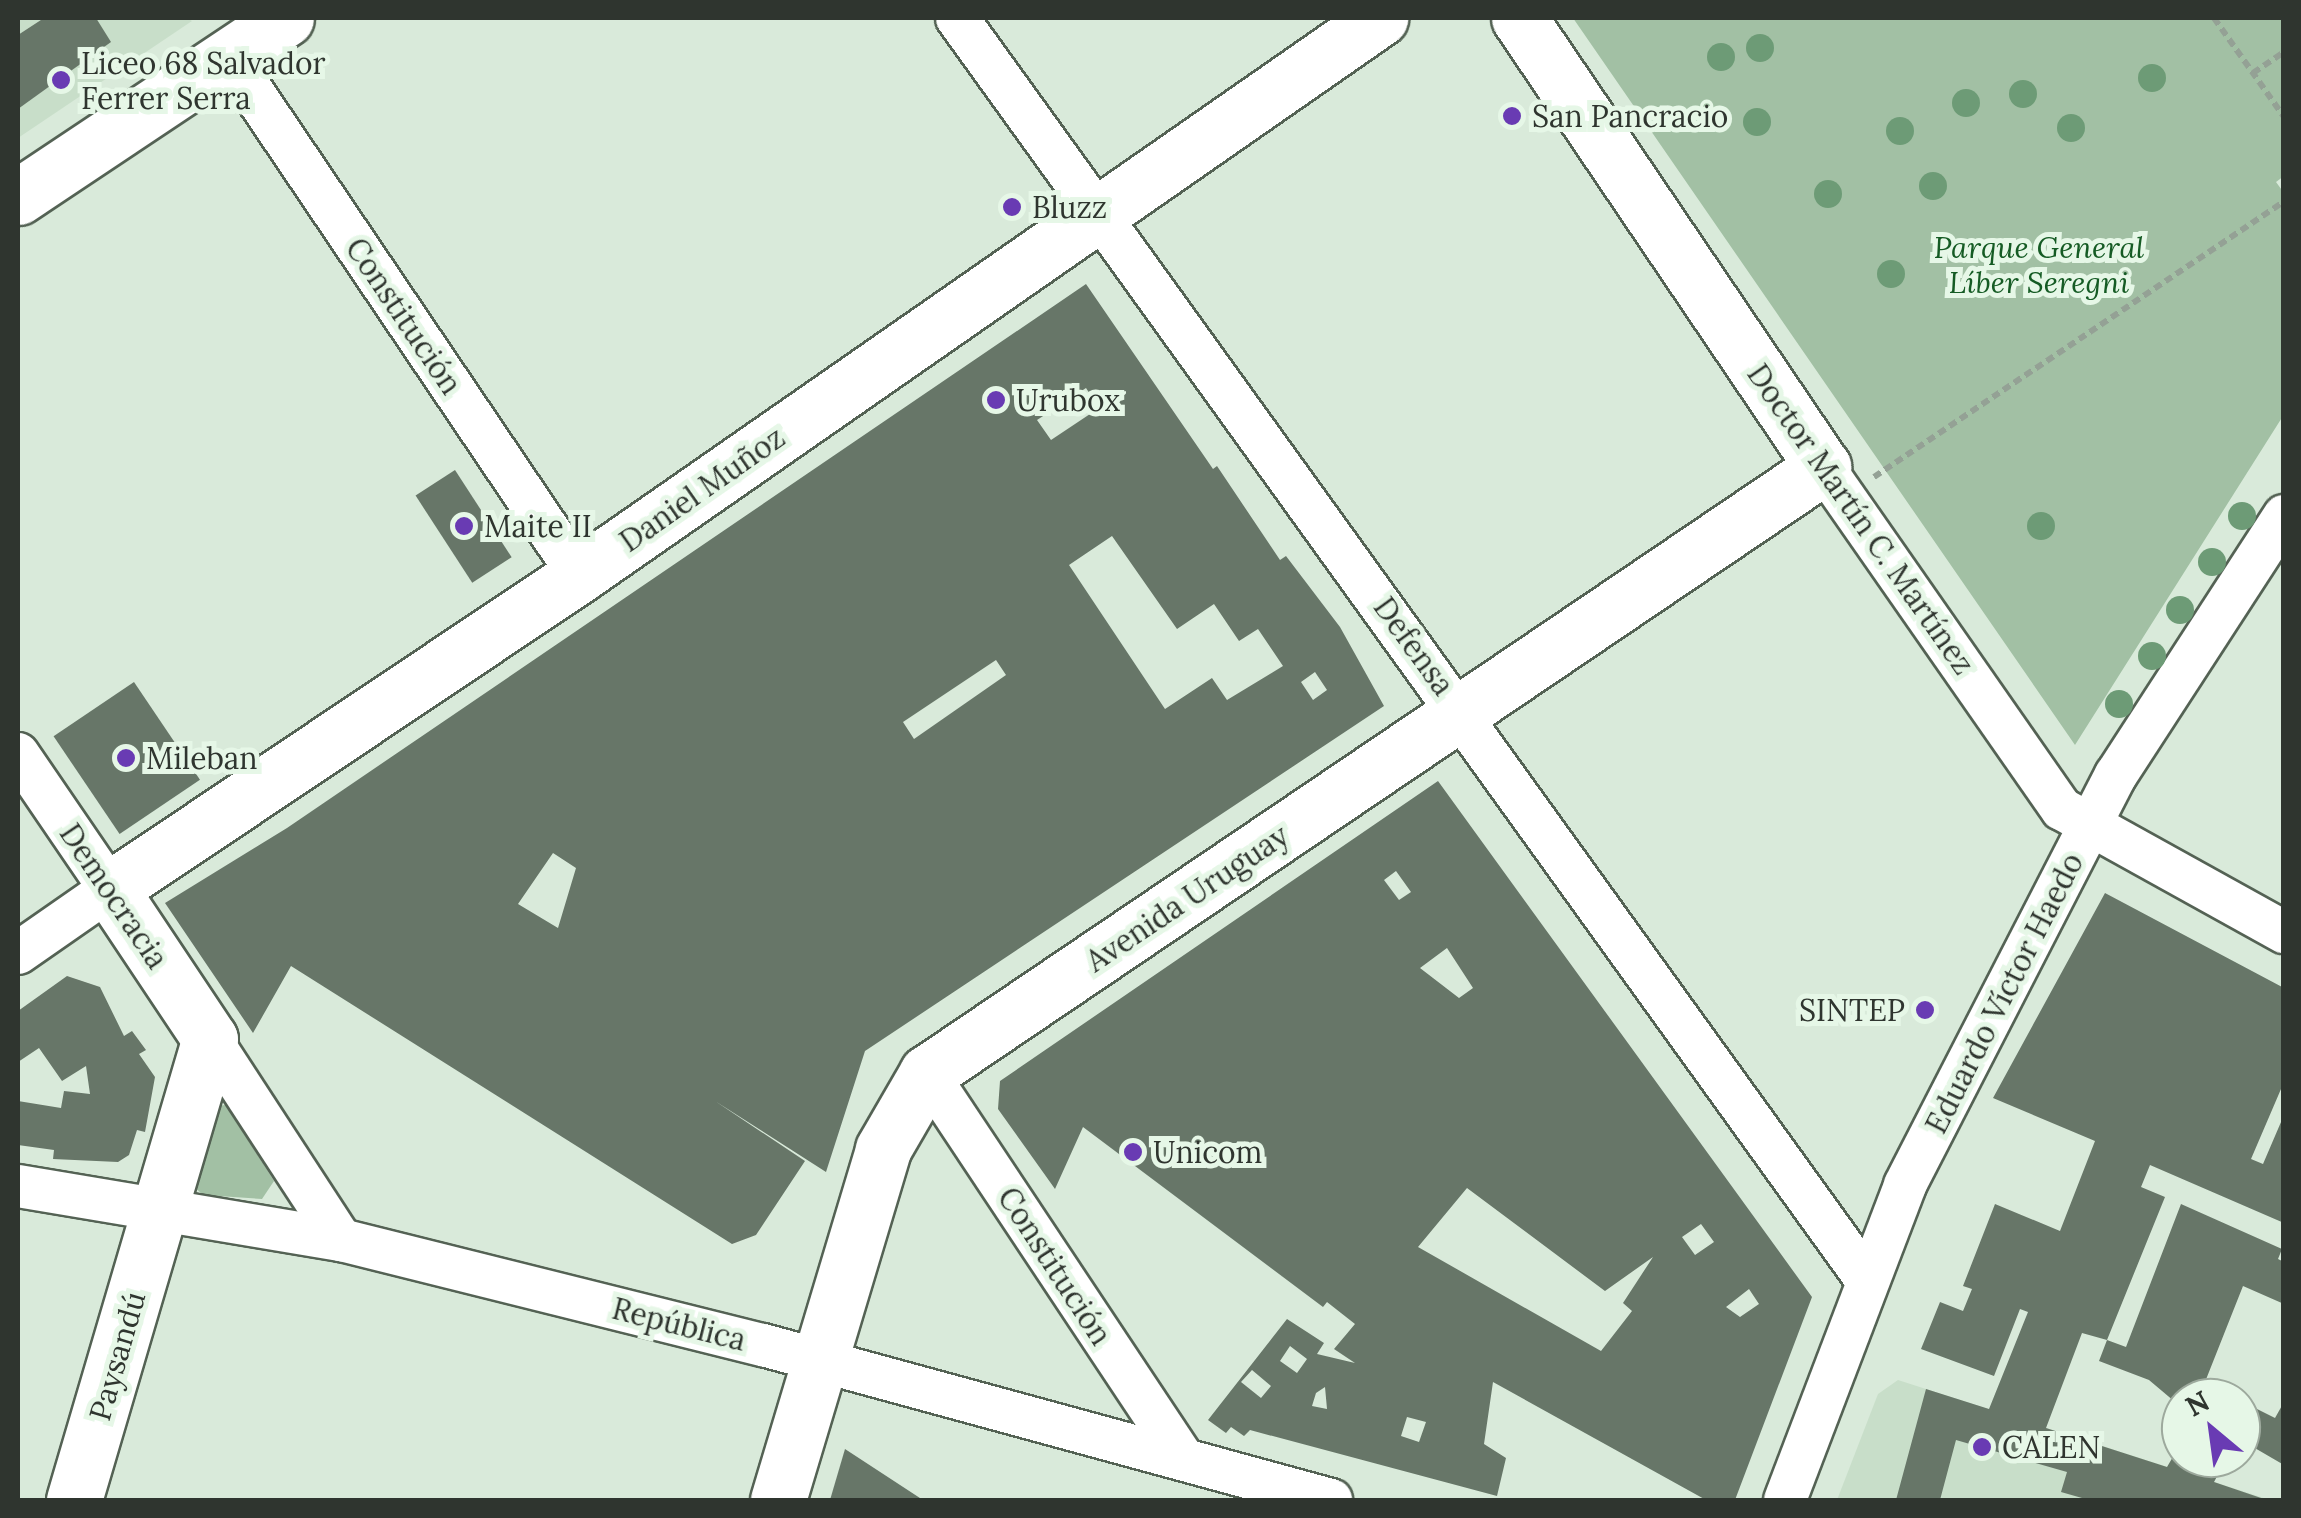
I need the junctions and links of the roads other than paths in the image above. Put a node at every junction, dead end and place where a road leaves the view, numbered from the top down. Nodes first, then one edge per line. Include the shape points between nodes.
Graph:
1 (286, 18) edge
2 (957, 18) edge
3 (1380, 18) edge
4 (1519, 18) edge
5 (229, 57) junction
6 (18, 197) edge
7 (1100, 212) junction
8 (1834, 482) junction
9 (2284, 516) edge
10 (578, 575) junction
11 (1462, 712) junction
12 (18, 754) edge
13 (2088, 829) junction
14 (110, 888) junction
15 (2284, 932) edge
16 (18, 953) edge
17 (210, 1039) junction
18 (928, 1073) junction
19 (18, 1186) edge
20 (158, 1211) junction
21 (341, 1240) junction
22 (1866, 1279) junction
23 (818, 1361) junction
24 (1182, 1459) junction
25 (74, 1500) edge
26 (778, 1500) edge
27 (1332, 1500) edge
28 (1785, 1500) edge

1 - 5 street
2 - 7 street, Defensa
3 - 7 street, Daniel Muñoz
4 - 8 street, Doctor Martín C. Martínez
5 - 6 street
5 - 10 street, Constitución
7 - 10 street, Daniel Muñoz
7 - 11 street, Defensa
8 - 11 street, Avenida Uruguay
8 - 13 street, Doctor Martín C. Martínez via 2062,810
9 - 13 street, Eduardo Víctor Haedo
10 - 14 street, Daniel Muñoz
11 - 18 street, Avenida Uruguay
11 - 22 street, Defensa
12 - 14 street, Democracia
13 - 15 street, Doctor Martín C. Martínez
13 - 22 street, Eduardo Víctor Haedo via 1905,1185
14 - 16 street, Daniel Muñoz
14 - 17 street, Democracia
17 - 20 street
17 - 21 street, Democracia
18 - 23 street, Avenida Uruguay via 883,1149
18 - 24 street, Constitución
19 - 20 street, República
20 - 21 street, República
20 - 25 street, Paysandú
21 - 23 street, República
22 - 28 street, Eduardo Víctor Haedo
23 - 24 street, República
23 - 26 street, Avenida Uruguay
24 - 27 street, República

